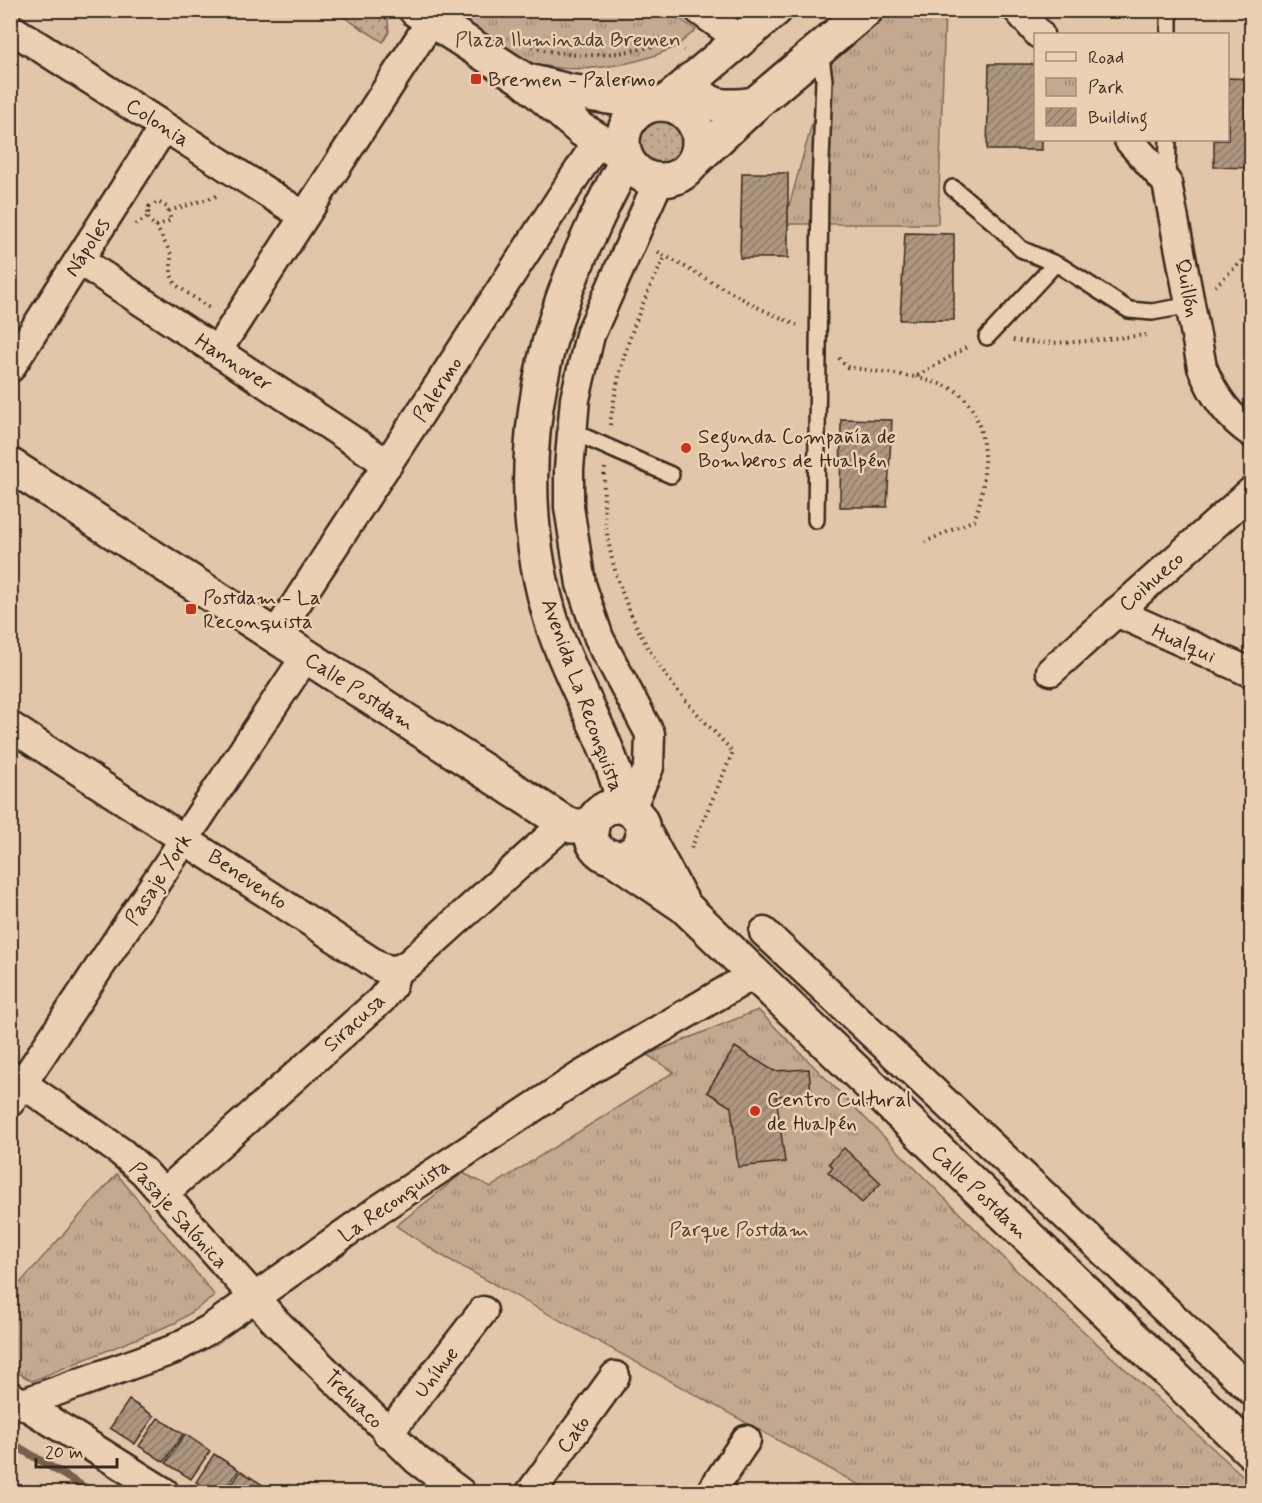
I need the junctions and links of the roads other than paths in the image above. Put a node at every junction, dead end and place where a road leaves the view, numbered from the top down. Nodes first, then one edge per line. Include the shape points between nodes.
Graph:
1 (699, 10) edge
2 (775, 10) edge
3 (866, 10) edge
4 (1018, 10) edge
5 (1169, 10) edge
6 (424, 16) edge
7 (10, 28) edge
8 (1038, 33) edge
9 (1169, 33) edge
10 (741, 39) junction
11 (820, 50) junction
12 (523, 79) junction
13 (692, 79) junction
14 (660, 104) junction
15 (755, 105) junction
16 (164, 127) junction
17 (1130, 141) edge
18 (1168, 141) edge
19 (617, 153) junction
20 (695, 160) junction
21 (659, 180) junction
22 (1167, 183) junction
23 (953, 188) dead end
24 (304, 216) junction
25 (589, 234) junction
26 (80, 260) junction
27 (1055, 264) junction
28 (1194, 317) junction
29 (987, 337) road end
30 (217, 351) junction
31 (10, 368) edge
32 (572, 431) junction
33 (1251, 433) edge
34 (388, 464) junction
35 (10, 465) edge
36 (671, 475) dead end
37 (1251, 491) edge
38 (816, 520) dead end
39 (1116, 612) junction
40 (275, 636) junction
41 (306, 656) junction
42 (1051, 671) dead end
43 (1251, 673) edge
44 (12, 730) edge
45 (632, 816) junction
46 (578, 825) junction
47 (185, 838) junction
48 (612, 857) junction
49 (684, 906) junction
50 (765, 932) dead end
51 (396, 970) junction
52 (756, 973) junction
53 (15, 1087) edge
54 (163, 1194) junction
55 (254, 1299) junction
56 (483, 1311) dead end
57 (615, 1376) dead end
58 (1251, 1391) edge
59 (17, 1399) edge
60 (388, 1434) junction
61 (746, 1440) dead end
62 (1251, 1452) edge
63 (164, 1492) edge
64 (460, 1492) edge
65 (531, 1492) edge
66 (711, 1492) edge

1 - 10 street
2 - 10 street
3 - 11 street
4 - 8 street
5 - 9 lane
6 - 12 street
6 - 24 street
7 - 16 street, Colonia
10 - 13 street
11 - 15 street
11 - 38 lane via 824,80
12 - 14 street via 568,91
12 - 19 street
13 - 14 street
13 - 15 street via 706,101 728,106
14 - 19 street via 639,110 627,123
14 - 20 street via 682,110 695,123 700,142
15 - 20 street
16 - 24 street, Colonia
16 - 26 street, Nápoles
17 - 22 street, Quillón
18 - 22 lane
19 - 21 street via 641,175
19 - 25 street, Avenida La Reconquista
19 - 34 street, Palermo
20 - 21 street via 683,174
21 - 25 street, Avenida La Reconquista via 633,196
21 - 32 street, Avenida La Reconquista via 590,335
22 - 28 street, Quillón
23 - 27 lane via 1021,249
24 - 30 street
25 - 45 street, Avenida La Reconquista via 569,277 543,362 531,438 531,516 535,557 554,628
26 - 30 street, Hannover
26 - 31 street, Nápoles
27 - 28 lane via 1129,310
27 - 29 lane
28 - 33 street, Quillón via 1202,367 1210,389
30 - 34 street, Hannover
32 - 36 lane
32 - 45 street, Avenida La Reconquista via 569,507 581,585 599,638 645,721 652,745
34 - 40 street, Palermo
35 - 40 street, Calle Postdam
37 - 39 street, Coihueco
39 - 42 street, Coihueco
39 - 43 street, Hualqui
40 - 41 street, Calle Postdam
41 - 46 street, Calle Postdam
41 - 47 street, Pasaje York
44 - 47 street, Benevento
45 - 46 street via 606,808
45 - 48 street via 636,848 626,856
45 - 49 street, Calle Postdam
46 - 48 street, Calle Postdam via 597,848
46 - 51 street, Siracusa via 411,962
47 - 51 street, Benevento via 380,967
47 - 53 street, Pasaje York
48 - 49 street, Calle Postdam
49 - 52 street, Calle Postdam
50 - 58 street, Calle Postdam
51 - 54 street, Siracusa via 392,986 381,1000
52 - 55 street, La Reconquista via 582,1075 397,1197
52 - 62 street, Calle Postdam
53 - 54 street, Pasaje Salónica via 121,1152
54 - 55 street, Pasaje Salónica
55 - 59 street, La Reconquista via 172,1350
55 - 60 street, Trehuaco
56 - 60 street, Uníhue
57 - 65 street, Cato
59 - 63 street
60 - 64 street, Trehuaco
61 - 66 street

